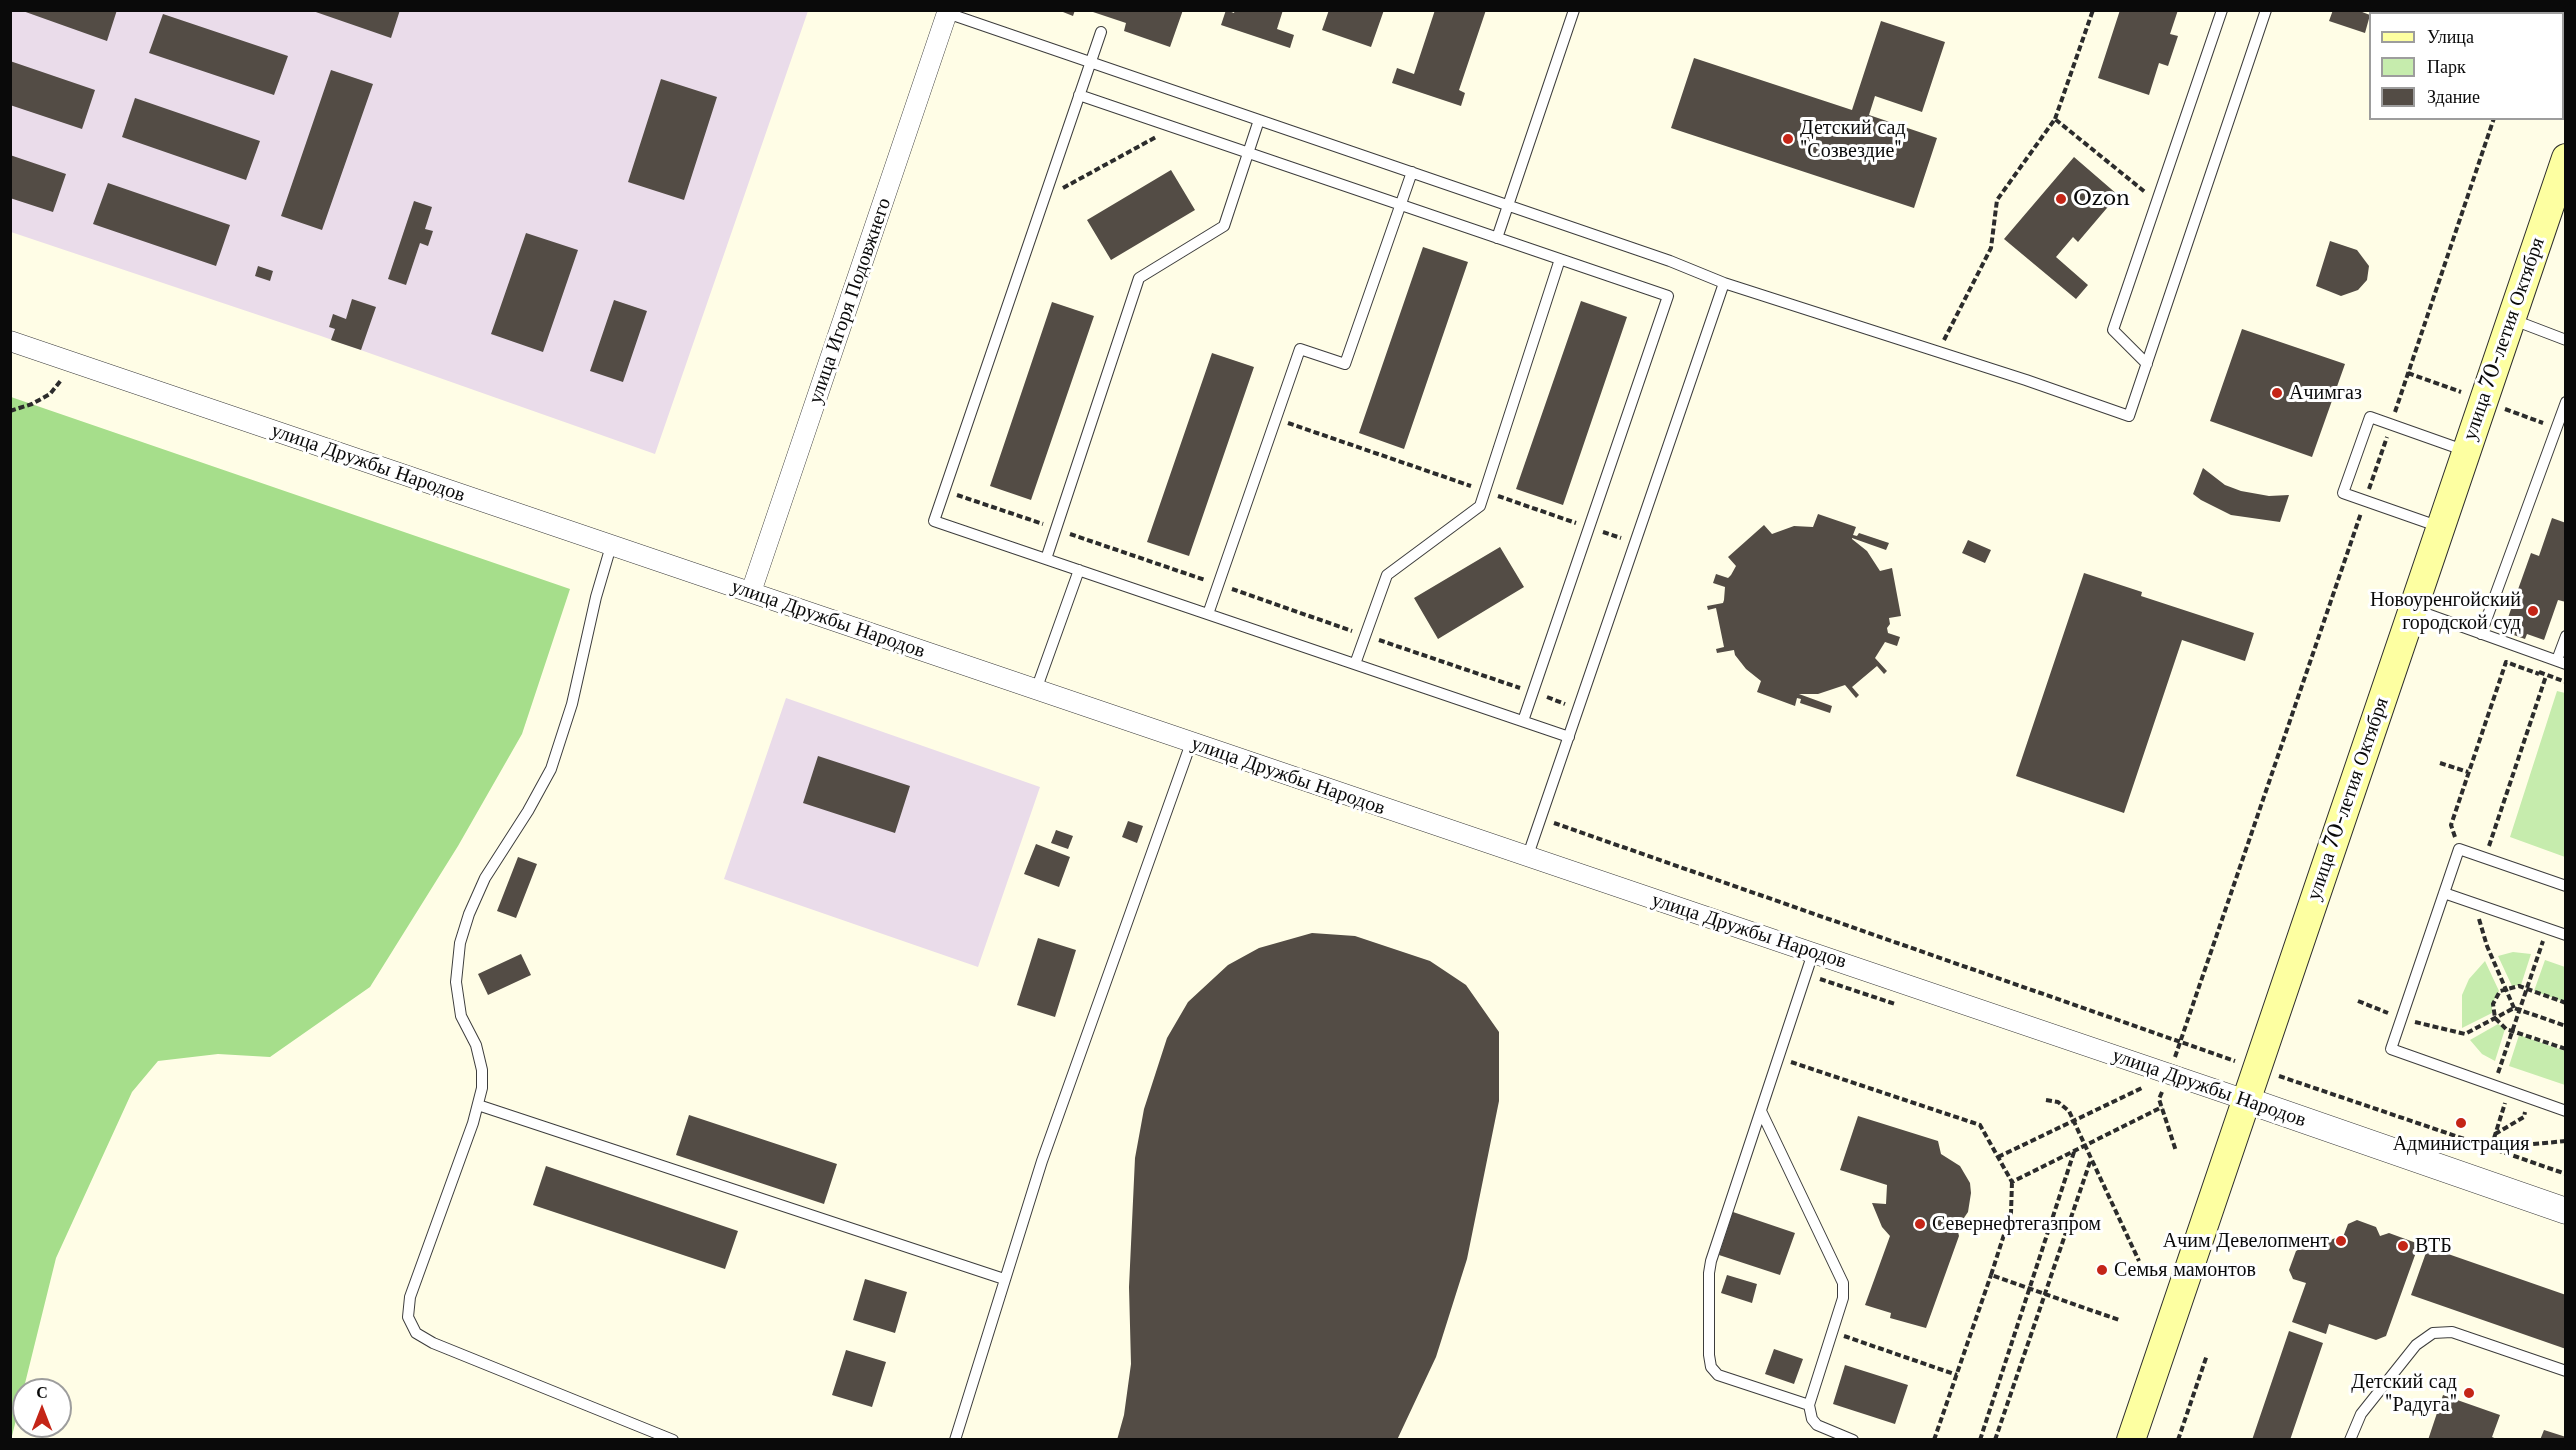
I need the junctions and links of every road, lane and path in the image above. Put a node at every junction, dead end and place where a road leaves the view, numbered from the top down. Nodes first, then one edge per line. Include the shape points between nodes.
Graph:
1 (1574, 10) edge
2 (2092, 10) edge
3 (2222, 10) edge
4 (2266, 10) edge
5 (948, 12) edge
6 (1101, 32) dead end
7 (1091, 61) junction
8 (1079, 95) junction
9 (2055, 119) junction
10 (1259, 120) junction
11 (2493, 120) edge
12 (1173, 127) junction
13 (1248, 153) junction
14 (1412, 172) junction
15 (2563, 174) edge
16 (1044, 199) junction
17 (2157, 202) junction
18 (1400, 205) junction
19 (1508, 205) junction
20 (1497, 238) junction
21 (1560, 259) junction
22 (1724, 283) junction
23 (2511, 319) junction
24 (2565, 340) edge
25 (10, 341) edge
26 (1938, 351) junction
27 (75, 363) junction
28 (2147, 364) junction
29 (2565, 402) edge
30 (10, 411) edge
31 (1276, 419) junction
32 (2391, 425) junction
33 (2466, 451) junction
34 (945, 490) junction
35 (1485, 491) junction
36 (2365, 501) junction
37 (2440, 527) junction
38 (1589, 528) junction
39 (1056, 529) junction
40 (1635, 543) junction
41 (611, 546) junction
42 (1046, 559) junction
43 (1079, 570) junction
44 (1219, 585) junction
45 (751, 592) junction
46 (2413, 609) junction
47 (1208, 614) junction
48 (2481, 633) junction
49 (1365, 635) junction
50 (2565, 636) edge
51 (2561, 662) edge
52 (1355, 664) junction
53 (2539, 674) dead end
54 (2546, 676) dead end
55 (1036, 690) junction
56 (1533, 692) junction
57 (1578, 708) junction
58 (1523, 721) junction
59 (1569, 737) junction
60 (1191, 742) junction
61 (2440, 763) dead end
62 (2468, 772) junction
63 (1541, 819) junction
64 (2458, 849) junction
65 (1527, 858) junction
66 (2485, 858) junction
67 (2565, 886) edge
68 (2444, 892) junction
69 (2474, 903) junction
70 (2547, 929) junction
71 (2565, 935) edge
72 (1814, 953) junction
73 (2505, 989) junction
74 (2527, 989) junction
75 (2358, 1001) dead end
76 (2565, 1003) edge
77 (2514, 1008) junction
78 (2520, 1010) junction
79 (2495, 1018) junction
80 (2401, 1019) junction
81 (2565, 1026) edge
82 (2512, 1031) junction
83 (2181, 1042) junction
84 (2565, 1049) edge
85 (1779, 1058) junction
86 (2257, 1068) junction
87 (2169, 1074) junction
88 (2494, 1085) junction
89 (2144, 1087) dead end
90 (2509, 1091) junction
91 (2530, 1098) junction
92 (2046, 1100) dead end
93 (2246, 1100) junction
94 (478, 1105) junction
95 (2162, 1107) junction
96 (2565, 1111) edge
97 (1761, 1112) junction
98 (2074, 1120) junction
99 (2495, 1134) junction
100 (2565, 1141) edge
101 (2085, 1145) junction
102 (2491, 1148) junction
103 (2074, 1151) junction
104 (2176, 1151) dead end
105 (1998, 1157) junction
106 (2091, 1159) junction
107 (2565, 1174) edge
108 (2012, 1182) junction
109 (2565, 1211) edge
110 (2139, 1262) dead end
111 (1991, 1275) junction
112 (1004, 1279) junction
113 (2029, 1289) junction
114 (2045, 1294) junction
115 (2119, 1320) dead end
116 (1832, 1332) junction
117 (2207, 1355) dead end
118 (2565, 1371) edge
119 (1957, 1374) junction
120 (1809, 1405) junction
121 (673, 1440) edge
122 (956, 1440) edge
123 (1853, 1440) edge
124 (1934, 1440) edge
125 (1980, 1440) edge
126 (1995, 1440) edge
127 (2131, 1440) edge
128 (2178, 1440) edge
129 (2350, 1440) edge

1 - 19 lane
2 - 9 path
3 - 17 lane
4 - 28 lane
5 - 7 lane
5 - 45 street, улица Игоря Подовжнего
6 - 7 lane
7 - 8 lane
7 - 10 lane
8 - 12 lane
8 - 16 lane
9 - 17 path
9 - 26 path via 1997,200 1991,248
10 - 13 lane
10 - 14 lane
11 - 32 path
12 - 13 lane
12 - 16 path
13 - 18 lane
13 - 39 lane via 1224,226 1139,278
14 - 18 lane
14 - 19 lane
15 - 23 main road, улица 70-летия Октября
16 - 34 lane
17 - 28 lane via 2113,330
18 - 20 lane
18 - 31 lane via 1345,364 1300,349
19 - 20 lane
19 - 22 lane
20 - 21 lane
21 - 35 lane
21 - 38 lane via 1668,296
22 - 26 lane
22 - 40 lane
23 - 24 lane
23 - 33 main road, улица 70-летия Октября
25 - 27 street, улица Дружбы Народов
26 - 28 lane via 2129,416
27 - 30 path via 50,394
27 - 41 street, улица Дружбы Народов
29 - 48 lane
31 - 35 path
31 - 44 lane
32 - 33 lane
32 - 36 path
32 - 36 lane via 2370,417 2343,493
33 - 37 main road, улица 70-летия Октября
34 - 39 path
34 - 42 lane via 934,521
35 - 38 path
35 - 49 lane via 1480,506 1387,575
36 - 37 lane
36 - 83 path
37 - 46 main road, улица 70-летия Октября
38 - 40 path
38 - 56 lane
39 - 42 lane
39 - 44 path
40 - 57 lane
41 - 45 street, улица Дружбы Народов
41 - 94 lane via 573,704 551,769 485,878 460,943 456,982 461,1016 476,1045 482,1070
42 - 43 lane
43 - 47 lane
43 - 55 lane
44 - 47 lane
44 - 49 path
45 - 55 street, улица Дружбы Народов
46 - 48 lane
46 - 86 main road, улица 70-летия Октября
47 - 52 lane
48 - 51 lane
49 - 52 lane
49 - 56 path
50 - 51 lane
52 - 58 lane
53 - 62 path via 2506,662
54 - 66 path
55 - 60 street, улица Дружбы Народов
56 - 57 path
56 - 58 lane
57 - 59 lane
58 - 59 lane
59 - 63 lane
60 - 65 street, улица Дружбы Народов
60 - 112 lane via 1080,1050
61 - 62 path
62 - 64 path via 2451,825
63 - 65 lane
63 - 83 path
64 - 66 lane
64 - 68 lane
65 - 72 street, улица Дружбы Народов
66 - 67 lane
68 - 69 lane
68 - 80 lane
69 - 70 lane
69 - 73 path
70 - 71 lane
70 - 74 path
72 - 85 lane
72 - 87 street, улица Дружбы Народов
73 - 74 path
73 - 77 path
73 - 79 path via 2493,1004
74 - 76 path
74 - 78 path
75 - 80 path
77 - 78 path
77 - 79 path
78 - 81 path
78 - 82 path
79 - 80 path via 2465,1034
79 - 82 path
80 - 88 lane via 2391,1049
82 - 84 path
82 - 88 path
83 - 86 path
83 - 87 path
85 - 97 lane
85 - 105 path via 1967,1119 1980,1125
86 - 93 main road, улица 70-летия Октября
86 - 102 path
87 - 93 street, улица Дружбы Народов
87 - 95 path via 2159,1099
88 - 90 lane
89 - 98 path
90 - 91 lane
90 - 99 path
91 - 96 lane
91 - 99 path via 2524,1117
92 - 98 path via 2058,1102
93 - 109 street, улица Дружбы Народов
93 - 127 main road, улица 70-летия Октября
94 - 112 lane
94 - 121 lane via 410,1297 408,1317 416,1334
95 - 101 path
95 - 104 path
97 - 116 lane via 1841,1275 1844,1290
97 - 120 lane via 1711,1261 1709,1355 1711,1367 1727,1380
98 - 101 path
98 - 105 path
99 - 102 path
100 - 102 path
101 - 103 path
101 - 106 path
102 - 107 path
103 - 108 path
103 - 113 path
105 - 108 path
106 - 110 path
106 - 114 path
108 - 111 path via 2011,1213
111 - 113 path
111 - 119 path
112 - 122 lane
113 - 114 path
113 - 125 path
114 - 115 path
114 - 126 path
116 - 119 path
116 - 120 lane
117 - 128 path
118 - 129 lane via 2452,1332 2433,1333 2416,1345 2361,1414
119 - 124 path
120 - 123 lane via 1817,1425

